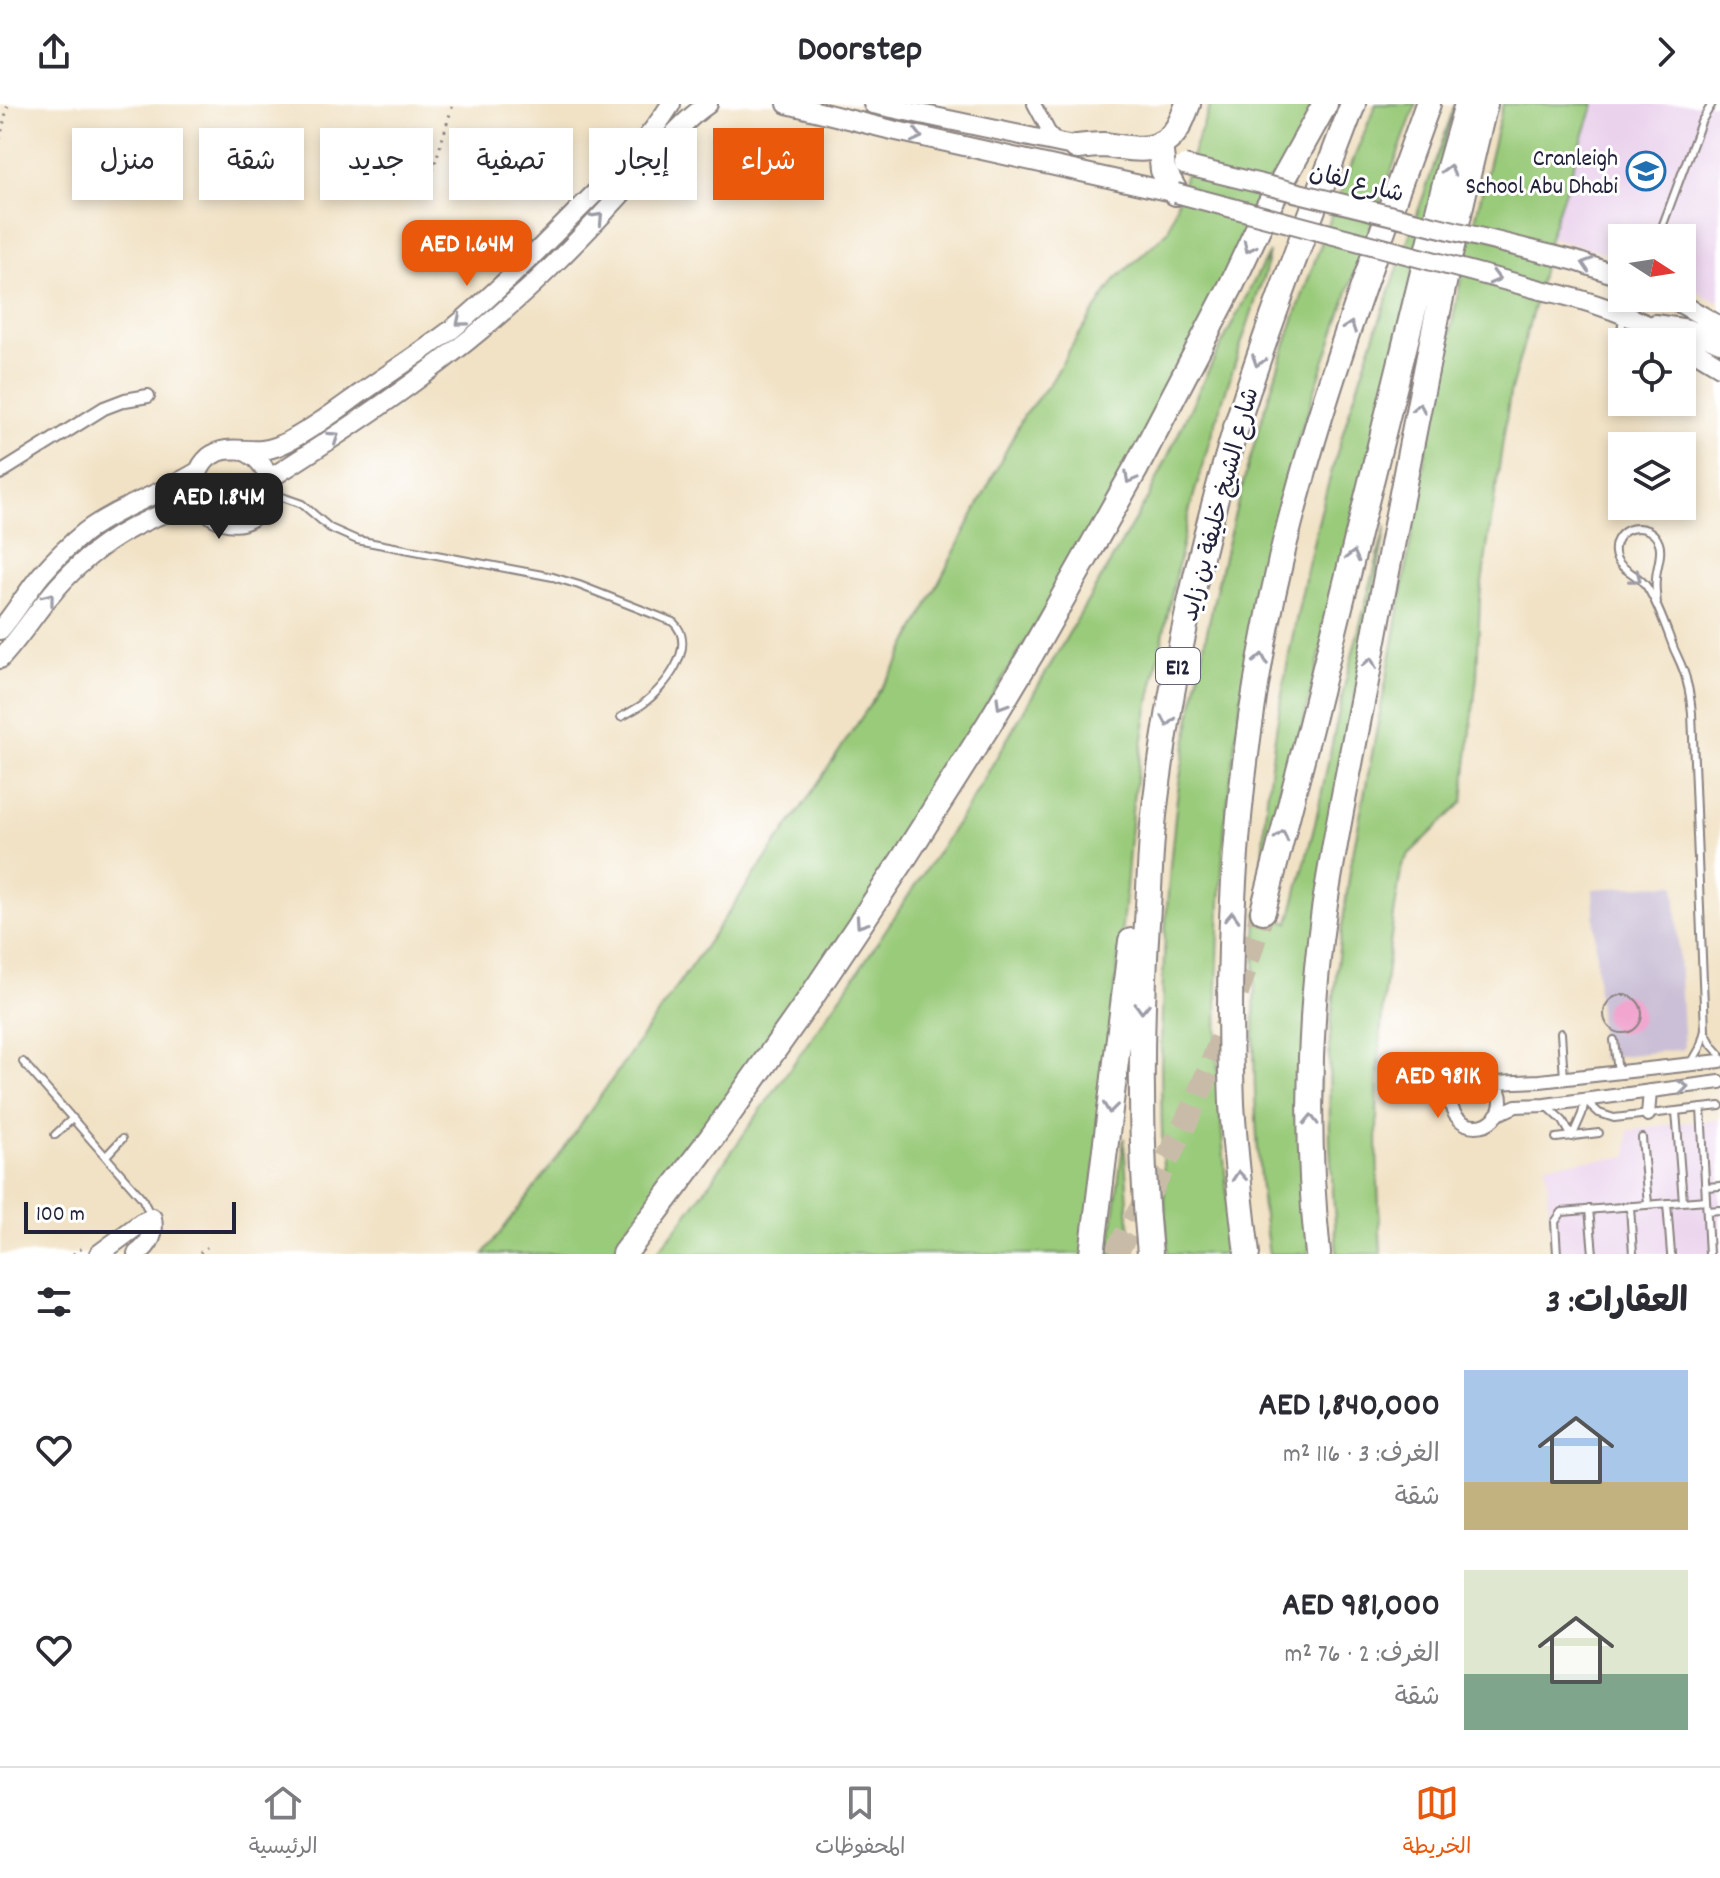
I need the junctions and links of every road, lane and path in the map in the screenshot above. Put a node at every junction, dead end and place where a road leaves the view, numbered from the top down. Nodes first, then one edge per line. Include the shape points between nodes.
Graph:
1 (8, 104) edge
2 (453, 104) edge
3 (671, 104) edge
4 (708, 104) edge
5 (787, 104) edge
6 (873, 104) edge
7 (1034, 104) edge
8 (1188, 104) edge
9 (1325, 104) edge
10 (1353, 104) edge
11 (1428, 104) edge
12 (1467, 104) edge
13 (1485, 104) edge
14 (1712, 104) edge
15 (0, 139) edge
16 (1068, 145) junction
17 (1169, 157) junction
18 (433, 170) edge
19 (1176, 193) junction
20 (1663, 224) edge
21 (1608, 272) edge
22 (1696, 312) edge
23 (1624, 315) junction
24 (1644, 323) junction
25 (1720, 326) edge
26 (1622, 328) edge
27 (1654, 328) edge
28 (1720, 343) edge
29 (1696, 351) edge
30 (1720, 366) edge
31 (148, 396) dead end
32 (242, 450) junction
33 (199, 471) junction
34 (0, 473) edge
35 (269, 486) junction
36 (201, 503) junction
37 (1657, 603) junction
38 (0, 630) edge
39 (0, 659) edge
40 (621, 717) dead end
41 (1154, 809) junction
42 (1263, 911) tunnel mouth
43 (1705, 1030) junction
44 (1561, 1033) dead end
45 (1614, 1040) dead end
46 (1720, 1054) edge
47 (1720, 1061) edge
48 (23, 1062) dead end
49 (1690, 1065) junction
50 (1618, 1072) junction
51 (1564, 1078) junction
52 (1720, 1082) edge
53 (1493, 1083) junction
54 (1650, 1091) junction
55 (1585, 1100) junction
56 (1545, 1105) junction
57 (1720, 1106) edge
58 (1701, 1108) junction
59 (1676, 1111) junction
60 (1496, 1115) junction
61 (1648, 1115) junction
62 (73, 1118) junction
63 (1599, 1133) dead end
64 (55, 1135) dead end
65 (1572, 1137) junction
66 (1556, 1138) dead end
67 (1642, 1138) dead end
68 (122, 1139) dead end
69 (106, 1156) junction
70 (1720, 1186) edge
71 (1706, 1187) junction
72 (1706, 1200) junction
73 (1683, 1202) junction
74 (1667, 1203) junction
75 (1648, 1204) junction
76 (1630, 1206) junction
77 (1589, 1209) junction
78 (1720, 1210) edge
79 (1707, 1211) junction
80 (152, 1218) junction
81 (207, 1247) dead end
82 (200, 1253) edge
83 (99, 1254) edge
84 (137, 1254) edge
85 (624, 1254) edge
86 (1092, 1254) edge
87 (1150, 1254) edge
88 (1247, 1254) edge
89 (1318, 1254) edge
90 (1557, 1254) edge
91 (1593, 1254) edge
92 (1633, 1254) edge
93 (1671, 1254) edge
94 (1709, 1254) edge

1 - 15 path
2 - 18 path
3 -> 32 street via 595,193 451,330 295,438 263,450
35 -> 4 street via 481,330 547,271 680,127
5 -> 19 street
6 - 16 street
7 - 16 street via 1049,132
8 - 17 highway
9 -> 85 highway via 1185,378 989,724 794,1022
10 -> 41 highway, شارع الشيخ خليفة بن زايد / E12 via 1234,433 1184,635
88 -> 11 highway via 1233,1108 1230,955 1251,714 1275,587 1313,442
42 -> 12 highway
89 -> 13 highway via 1312,1041 1324,911 1423,384
14 - 20 lane
16 - 17 highway
17 - 19 highway via 1166,178
21 -> 17 street, شارع لفان, bridge
19 -> 23 street, bridge
22 - 25 street
23 - 24 street
23 - 26 lane
24 - 27 street
24 - 28 street via 1688,329
29 - 30 street
31 - 34 street via 104,408
32 - 33 street via 217,453
32 - 35 street via 262,464
33 - 36 street
33 - 38 street via 117,511 84,534 41,575
35 - 36 street via 260,510 237,522 212,516
35 - 40 lane via 357,540 553,577 673,622 683,640 671,673 644,703
39 -> 36 street via 59,586 99,549 157,515
37 -> 37 lane via 1659,543 1646,529 1626,529 1616,543 1618,563 1642,579
37 - 43 lane via 1687,681 1692,713
41 -> 86 highway via 1130,949
41 -> 87 highway, شارع الشيخ خليفة بن زايد / E12 via 1141,1043
43 - 46 lane
43 - 49 lane
44 - 51 lane
45 - 50 lane
47 - 49 street
48 - 62 lane
49 - 50 street
50 - 51 street
51 - 53 street
54 -> 52 street
53 - 60 street via 1500,1098
53 - 60 street via 1466,1078 1455,1087 1451,1100 1459,1119 1472,1126 1486,1124
54 - 55 street
54 - 61 street
55 - 56 street
55 - 61 lane via 1610,1118
55 - 65 lane
56 - 60 street via 1516,1106
56 - 65 lane
57 - 58 lane
58 - 59 lane
58 - 71 lane
59 - 61 lane
59 - 73 lane
62 - 64 lane
62 - 69 lane
63 - 65 lane
65 - 66 lane
67 - 75 lane
68 - 69 lane
69 - 80 lane
70 - 71 lane
71 - 72 lane
72 - 73 lane
72 - 79 lane
73 - 74 lane
74 - 75 lane
74 - 93 lane
75 - 76 lane
76 - 77 lane
76 - 92 lane
77 - 90 lane via 1557,1217
77 - 91 lane
78 - 79 lane
79 - 94 lane
80 - 83 street
80 - 84 street via 150,1241
81 - 82 path

